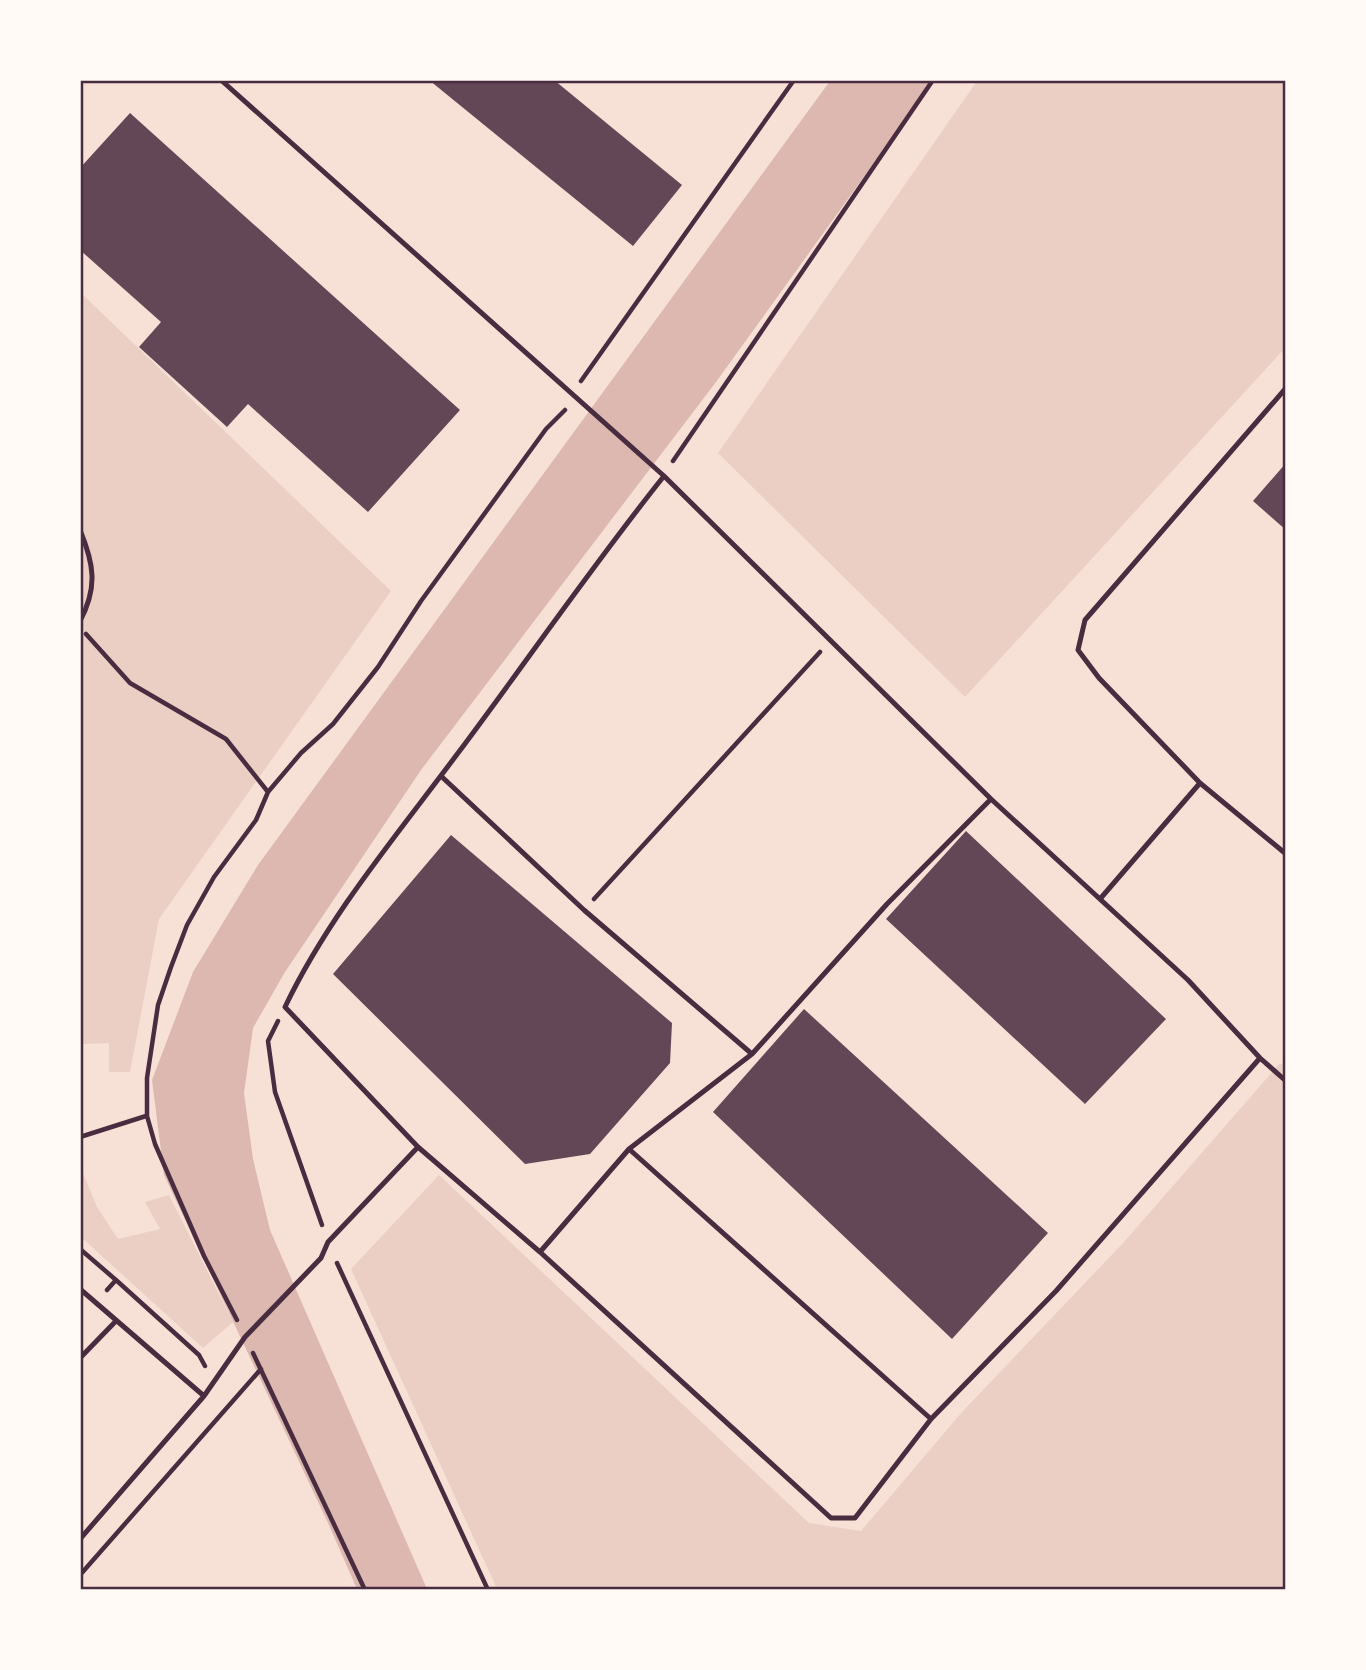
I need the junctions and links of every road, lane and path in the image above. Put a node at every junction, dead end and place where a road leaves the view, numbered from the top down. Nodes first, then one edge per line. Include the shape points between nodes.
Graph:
1 (221, 80) edge
2 (794, 80) edge
3 (933, 80) edge
4 (1286, 388) edge
5 (573, 391) junction
6 (664, 476) junction
7 (80, 530) edge
8 (80, 621) edge
9 (80, 629) edge
10 (832, 639) junction
11 (441, 776) junction
12 (1200, 783) junction
13 (268, 792) junction
14 (991, 799) junction
15 (1286, 854) edge
16 (1100, 899) junction
17 (584, 910) junction
18 (285, 1007) junction
19 (752, 1055) junction
20 (1260, 1058) junction
21 (1286, 1081) edge
22 (147, 1115) junction
23 (80, 1137) edge
24 (418, 1147) junction
25 (629, 1149) junction
26 (328, 1242) junction
27 (80, 1249) edge
28 (540, 1252) junction
29 (116, 1280) junction
30 (80, 1289) edge
31 (95, 1303) junction
32 (115, 1322) junction
33 (245, 1337) junction
34 (80, 1358) edge
35 (261, 1369) junction
36 (214, 1380) junction
37 (204, 1396) junction
38 (230, 1405) junction
39 (931, 1419) junction
40 (80, 1539) edge
41 (80, 1575) edge
42 (365, 1590) edge
43 (488, 1590) edge

1 - 5 lane
2 - 5 path
3 - 6 path
4 - 12 lane via 1085,620 1078,650
5 - 6 lane
5 - 13 path via 564,410 421,601 378,667 333,724
6 - 10 lane
6 - 11 lane
7 - 8 lane via 93,561 90,602
9 - 13 path via 130,683 226,739
10 - 14 lane
10 - 17 path
11 - 17 lane
11 - 18 lane via 318,947
12 - 15 lane
12 - 16 lane
13 - 22 path via 256,820 214,877 187,925 171,967 156,1016
14 - 16 lane
14 - 19 lane via 887,904
16 - 20 lane via 1188,980
17 - 19 lane
18 - 24 lane
18 - 26 path via 268,1041 275,1092
19 - 25 lane
20 - 21 lane
20 - 39 lane via 1056,1291
22 - 23 path
22 - 33 path via 204,1256
24 - 26 lane
24 - 28 lane
25 - 28 lane
25 - 39 lane
26 - 33 lane via 321,1258
26 - 43 path
27 - 29 path
28 - 39 lane via 831,1518 855,1518
29 - 31 path
29 - 36 path via 199,1355
30 - 31 lane
31 - 32 lane
32 - 34 lane
32 - 37 lane
33 - 35 path
33 - 36 lane
35 - 38 path
35 - 42 path
36 - 37 lane
36 - 38 path
37 - 40 lane
38 - 41 path

